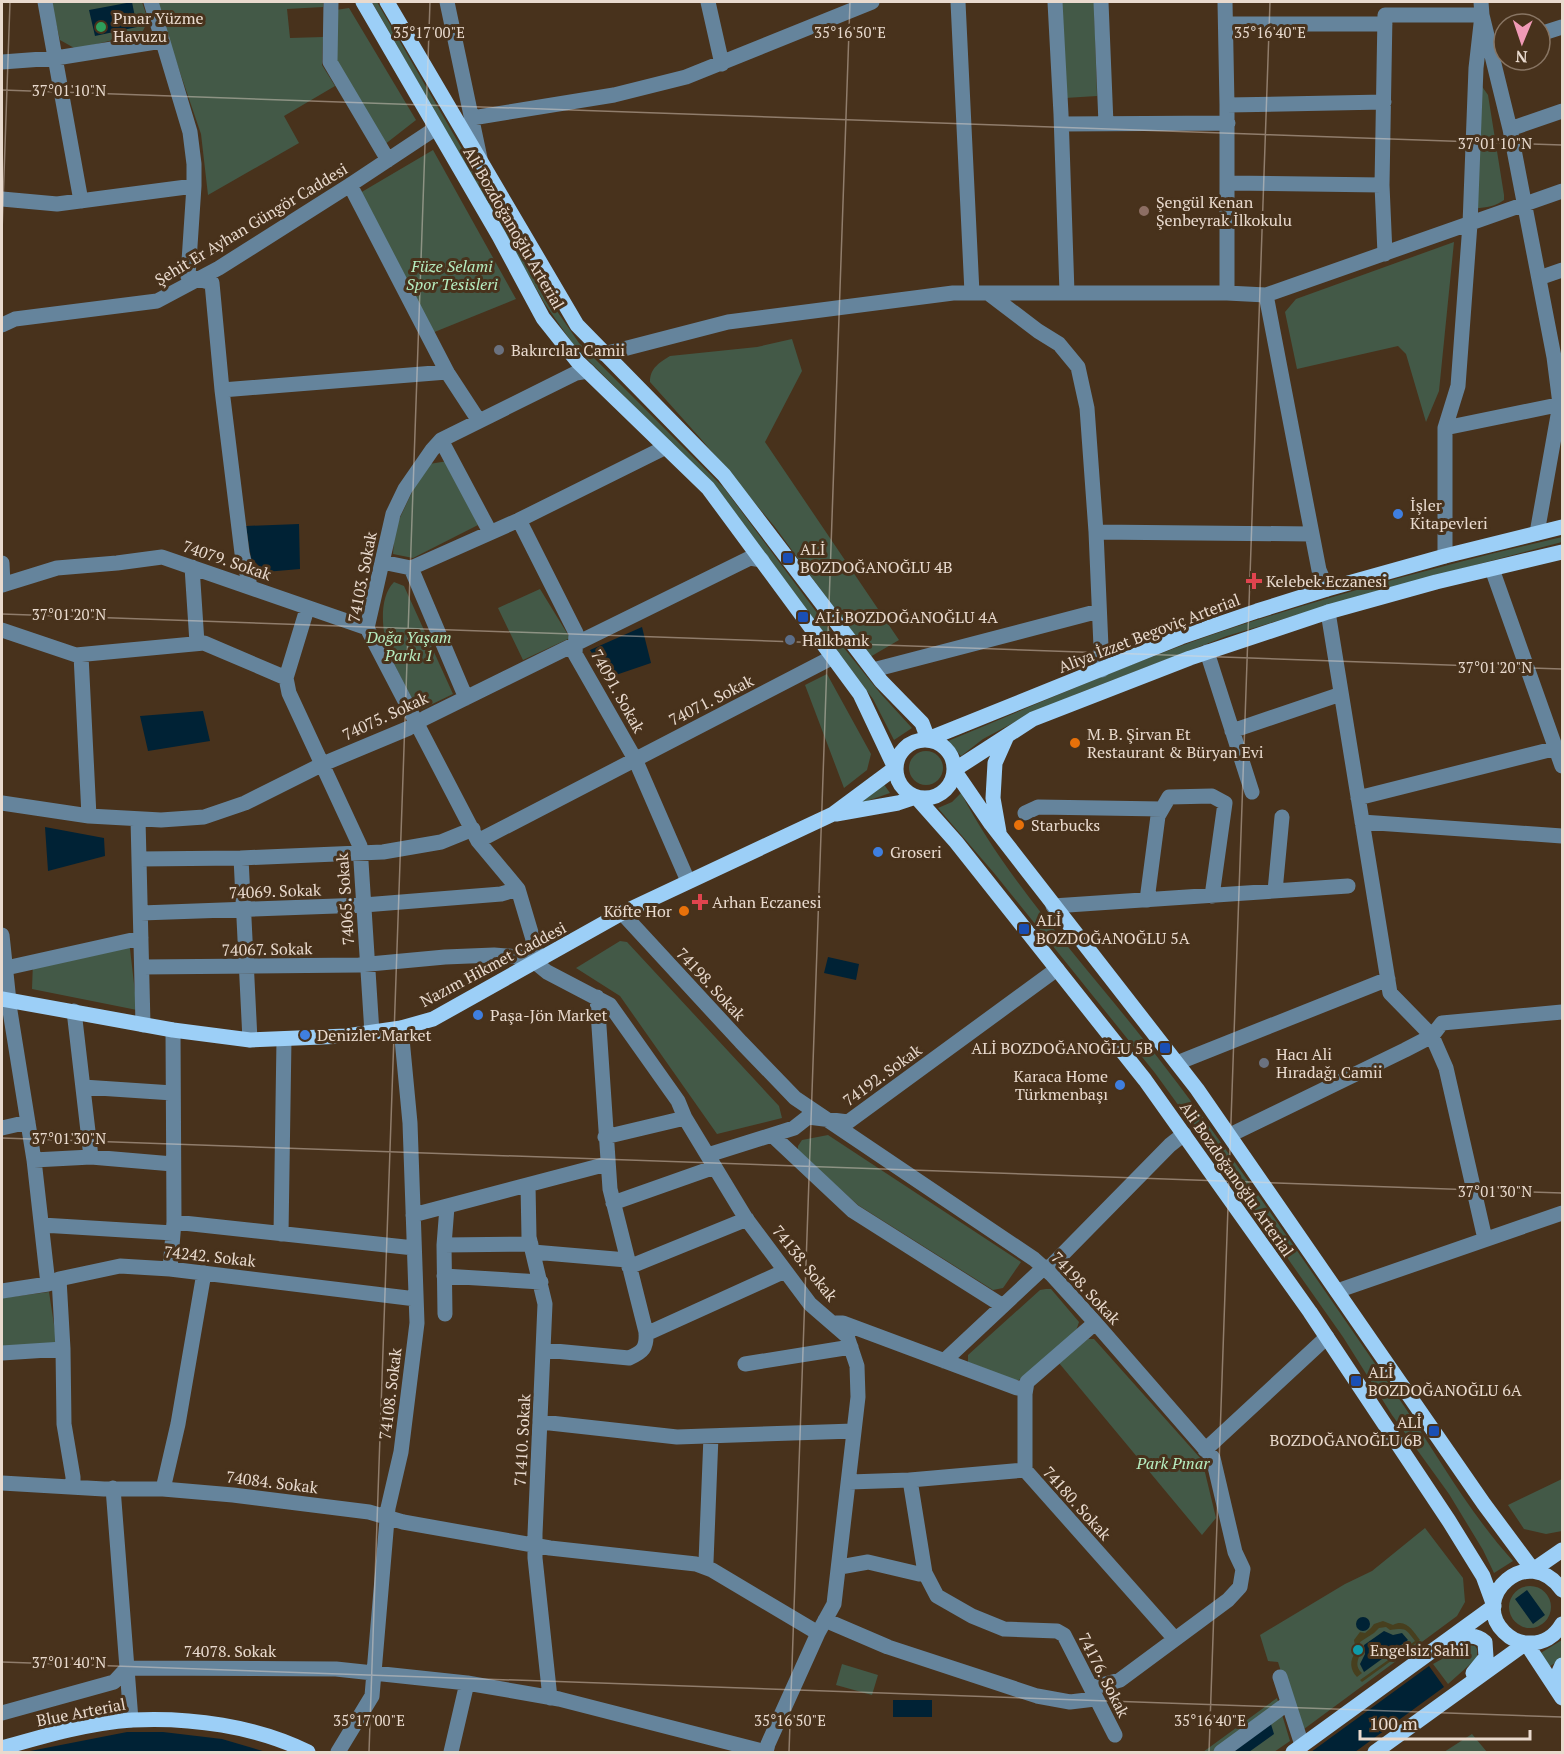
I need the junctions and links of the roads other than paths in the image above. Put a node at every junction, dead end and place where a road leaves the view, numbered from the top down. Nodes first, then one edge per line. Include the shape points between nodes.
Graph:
1 (45, 2) edge
2 (151, 2) edge
3 (332, 2) edge
4 (363, 2) edge
5 (387, 2) edge
6 (447, 2) edge
7 (708, 2) edge
8 (872, 2) edge
9 (958, 2) edge
10 (1055, 2) edge
11 (1101, 2) edge
12 (1225, 2) edge
13 (1481, 8) edge
14 (1226, 24) junction
15 (1385, 24) junction
16 (1492, 34) edge
17 (162, 41) junction
18 (56, 58) junction
19 (2, 62) edge
20 (722, 64) junction
21 (1501, 72) edge
22 (1384, 102) junction
23 (1227, 105) junction
24 (1563, 111) edge
25 (472, 118) junction
26 (1228, 123) junction
27 (1062, 124) junction
28 (1106, 124) junction
29 (436, 129) junction
30 (1510, 129) junction
31 (388, 160) junction
32 (481, 164) junction
33 (1227, 183) junction
34 (194, 186) junction
35 (350, 186) junction
36 (1382, 186) junction
37 (1563, 191) edge
38 (2, 199) edge
39 (81, 201) junction
40 (1524, 204) junction
41 (1470, 224) junction
42 (1385, 254) junction
43 (1563, 270) edge
44 (1539, 278) junction
45 (200, 279) junction
46 (972, 293) junction
47 (988, 293) junction
48 (1067, 293) junction
49 (1227, 293) junction
50 (1266, 295) junction
51 (2, 325) edge
52 (604, 354) junction
53 (1558, 356) edge
54 (588, 371) junction
55 (447, 372) junction
56 (222, 390) junction
57 (1561, 404) edge
58 (479, 421) junction
59 (1444, 428) junction
60 (441, 440) junction
61 (666, 447) junction
62 (519, 519) junction
63 (1563, 527) edge
64 (490, 532) junction
65 (1096, 532) junction
66 (1537, 533) junction
67 (1312, 534) junction
68 (1563, 552) edge
69 (1445, 556) junction
70 (762, 560) junction
71 (382, 562) junction
72 (2, 563) edge
73 (192, 567) junction
74 (411, 568) junction
75 (1492, 569) junction
76 (2, 585) edge
77 (250, 586) junction
78 (1327, 588) junction
79 (307, 609) junction
80 (1100, 611) junction
81 (1328, 612) junction
82 (367, 628) junction
83 (2, 630) edge
84 (197, 643) junction
85 (576, 644) junction
86 (1207, 652) junction
87 (81, 655) junction
88 (833, 657) junction
89 (1102, 669) junction
90 (873, 670) junction
91 (286, 678) junction
92 (1341, 694) junction
93 (466, 698) junction
94 (417, 723) junction
95 (1232, 731) junction
96 (1007, 736) junction
97 (928, 739) junction
98 (1557, 748) junction
99 (635, 759) junction
100 (323, 764) junction
101 (1563, 766) edge
102 (895, 768) junction
103 (954, 770) junction
104 (1252, 792) dead end
105 (916, 797) junction
106 (1358, 798) junction
107 (2, 803) edge
108 (1162, 809) junction
109 (1025, 813) dead end
110 (833, 814) junction
111 (89, 816) junction
112 (1282, 817) dead end
113 (138, 819) junction
114 (1362, 822) junction
115 (476, 835) junction
116 (1563, 836) edge
117 (1000, 837) junction
118 (361, 853) junction
119 (241, 858) junction
120 (139, 859) junction
121 (688, 881) junction
122 (1348, 886) dead end
123 (518, 889) junction
124 (1275, 891) junction
125 (1212, 896) junction
126 (1147, 900) junction
127 (364, 905) junction
128 (1053, 906) junction
129 (242, 910) junction
130 (141, 913) junction
131 (622, 913) junction
132 (2, 935) edge
133 (141, 938) junction
134 (536, 963) junction
135 (367, 964) junction
136 (142, 967) junction
137 (6, 968) junction
138 (246, 968) junction
139 (1056, 969) junction
140 (1388, 979) junction
141 (597, 997) junction
142 (5, 999) edge
143 (74, 1011) junction
144 (1563, 1012) edge
145 (143, 1025) junction
146 (401, 1028) junction
147 (173, 1030) junction
148 (372, 1033) junction
149 (1432, 1036) junction
150 (284, 1039) junction
151 (250, 1040) junction
152 (1177, 1063) junction
153 (83, 1087) junction
154 (173, 1093) junction
155 (685, 1118) junction
156 (826, 1120) junction
157 (28, 1122) junction
158 (2, 1128) edge
159 (1184, 1134) junction
160 (772, 1135) junction
161 (1230, 1135) junction
162 (605, 1137) junction
163 (91, 1157) junction
164 (34, 1160) junction
165 (712, 1161) junction
166 (173, 1164) junction
167 (607, 1164) junction
168 (528, 1185) junction
169 (613, 1203) junction
170 (447, 1208) junction
171 (1563, 1213) edge
172 (413, 1215) junction
173 (747, 1219) junction
174 (42, 1225) junction
175 (173, 1228) junction
176 (281, 1234) junction
177 (1485, 1239) junction
178 (444, 1245) junction
179 (414, 1248) junction
180 (532, 1248) junction
181 (628, 1263) junction
182 (1046, 1268) junction
183 (170, 1269) junction
184 (785, 1271) junction
185 (204, 1273) junction
186 (444, 1276) junction
187 (54, 1282) junction
188 (541, 1282) junction
189 (2, 1291) edge
190 (1337, 1291) junction
191 (416, 1299) junction
192 (1003, 1306) junction
193 (445, 1314) dead end
194 (831, 1322) junction
195 (1095, 1323) junction
196 (646, 1334) junction
197 (1327, 1337) junction
198 (851, 1347) junction
199 (63, 1349) junction
200 (544, 1350) junction
201 (2, 1353) edge
202 (944, 1361) junction
203 (745, 1364) dead end
204 (1025, 1388) junction
205 (541, 1422) junction
206 (854, 1431) junction
207 (711, 1436) junction
208 (1205, 1450) junction
209 (1025, 1470) junction
210 (910, 1480) junction
211 (849, 1482) junction
212 (2, 1483) edge
213 (73, 1487) junction
214 (113, 1488) junction
215 (163, 1490) junction
216 (387, 1517) junction
217 (535, 1546) junction
218 (1563, 1550) edge
219 (704, 1566) junction
220 (840, 1567) junction
221 (1533, 1570) junction
222 (925, 1573) junction
223 (1563, 1590) edge
224 (1494, 1606) junction
225 (1563, 1624) edge
226 (821, 1626) junction
227 (1174, 1640) junction
228 (1526, 1643) junction
229 (1423, 1657) junction
230 (1563, 1665) edge
231 (127, 1668) junction
232 (373, 1672) junction
233 (1280, 1677) dead end
234 (467, 1683) junction
235 (1093, 1693) junction
236 (1452, 1696) junction
237 (1563, 1697) edge
238 (550, 1698) junction
239 (1288, 1703) junction
240 (2, 1713) edge
241 (131, 1720) junction
242 (1115, 1735) dead end
243 (2, 1748) edge
244 (1298, 1749) edge
245 (308, 1752) edge
246 (338, 1752) edge
247 (451, 1752) edge
248 (766, 1752) edge
249 (1221, 1752) edge
250 (1376, 1752) edge

1 - 18 street
2 - 17 street
3 - 31 street via 330,62
4 - 29 main road, Ali Bozdoğanoğlu Arterial
5 - 32 main road, Ali Bozdoğanoğlu Arterial
6 - 25 street
7 - 20 street
8 - 20 street
9 - 46 street
10 - 27 street
11 - 28 street
12 - 14 street
13 - 15 street via 1385,15
13 - 16 street
13 - 41 street
14 - 15 street
14 - 23 street
15 - 22 street
17 - 18 street
17 - 34 street via 190,132
18 - 19 street
18 - 39 street
20 - 25 street via 614,95
21 - 30 street
22 - 23 street
22 - 36 street
23 - 26 street
24 - 30 street
25 - 32 street
26 - 28 street
26 - 33 street
27 - 28 street
27 - 48 street
29 - 31 street, Şehit Er Ayhan Güngör Caddesi
29 - 54 main road, Ali Bozdoğanoğlu Arterial via 543,318
30 - 40 street
31 - 35 street, Şehit Er Ayhan Güngör Caddesi
32 - 52 main road, Ali Bozdoğanoğlu Arterial via 577,326
33 - 36 street
33 - 49 street
34 - 39 street
34 - 45 street via 188,276
35 - 45 street, Şehit Er Ayhan Güngör Caddesi
35 - 55 street
36 - 42 street
37 - 40 street
38 - 39 street via 57,204
40 - 41 street
40 - 44 street
41 - 42 street
41 - 59 street via 1458,386
42 - 50 street
43 - 44 street
44 - 53 street
45 - 51 street, Şehit Er Ayhan Güngör Caddesi via 157,301 15,318
45 - 56 street via 212,283
46 - 47 street
46 - 52 street via 728,322
47 - 48 street
47 - 65 street via 1059,344 1078,367 1087,408
48 - 49 street
49 - 50 street
50 - 67 street
52 - 90 main road, Ali Bozdoğanoğlu Arterial via 724,475
53 - 57 street
54 - 58 street, 74103. Sokak via 576,373
54 - 61 main road, Ali Bozdoğanoğlu Arterial
55 - 56 street
55 - 58 street
56 - 77 street via 242,554
57 - 59 street
57 - 66 street
58 - 60 street, 74103. Sokak
59 - 69 street
60 - 64 street
60 - 71 street, 74103. Sokak via 405,489 393,514
61 - 62 street
61 - 70 main road, Ali Bozdoğanoğlu Arterial via 708,488
62 - 64 street
62 - 85 street, 74091. Sokak via 576,633
63 - 66 main road, Aliya İzzet Begoviç Arterial
64 - 74 street
65 - 67 street
65 - 80 street
66 - 69 main road, Aliya İzzet Begoviç Arterial
67 - 78 street
68 - 75 main road
69 - 78 main road, Aliya İzzet Begoviç Arterial
70 - 85 street, 74075. Sokak via 750,558
70 - 88 main road, Ali Bozdoğanoğlu Arterial
71 - 74 street
71 - 82 street, 74103. Sokak
72 - 76 street
73 - 76 street, 74079. Sokak via 162,557 57,568
73 - 77 street, 74079. Sokak
73 - 84 street
74 - 93 street
75 - 81 main road
75 - 98 street
77 - 79 street, 74079. Sokak
78 - 89 main road, Aliya İzzet Begoviç Arterial via 1181,637
79 - 82 street, 74079. Sokak
79 - 91 street
80 - 89 street
80 - 90 street
81 - 86 main road
81 - 92 street
82 - 94 street, 74103. Sokak
83 - 87 street
84 - 87 street
84 - 91 street
85 - 93 street, 74075. Sokak
85 - 99 street, 74091. Sokak via 575,654
86 - 95 street
86 - 96 main road via 1033,719
87 - 111 street
88 - 99 street, 74071. Sokak
88 - 102 main road, Ali Bozdoğanoğlu Arterial via 860,693
89 - 97 main road, Aliya İzzet Begoviç Arterial
90 - 97 main road, Ali Bozdoğanoğlu Arterial via 922,723
91 - 100 street, 74065. Sokak via 289,693
92 - 95 street
92 - 106 street
93 - 94 street, 74075. Sokak
94 - 100 street, 74075. Sokak
94 - 115 street, 74103. Sokak
95 - 104 street
96 - 103 main road
96 - 117 main road via 995,763 993,798
97 - 102 main road via 902,750
97 - 103 main road via 946,748
98 - 101 street
98 - 106 street
99 - 115 street, 74071. Sokak
99 - 121 street, 74091. Sokak
100 - 113 street, 74075. Sokak via 245,803 204,817
100 - 118 street, 74065. Sokak
102 - 105 main road via 901,786
102 - 110 main road
103 - 105 main road via 950,785 943,792
103 - 117 main road, Ali Bozdoğanoğlu Arterial
105 - 110 main road
105 - 139 main road, Ali Bozdoğanoğlu Arterial
106 - 114 street
107 - 111 street, 74075. Sokak
108 - 109 street via 1038,807
108 - 125 street via 1169,797 1212,796 1225,803
108 - 126 street
110 - 121 main road, Nazım Hikmet Caddesi
111 - 113 street, 74075. Sokak
112 - 124 street
113 - 120 street
114 - 116 street
114 - 140 street
115 - 118 street, 74071. Sokak
115 - 123 street, 74103. Sokak
117 - 128 main road, Ali Bozdoğanoğlu Arterial
118 - 119 street, 74071. Sokak
118 - 127 street, 74065. Sokak
119 - 120 street, 74071. Sokak
119 - 129 street
120 - 130 street
121 - 131 main road, Nazım Hikmet Caddesi
122 - 124 street
123 - 127 street, 74069. Sokak via 501,894
123 - 134 street, 74103. Sokak via 535,946
124 - 125 street
125 - 126 street
126 - 128 street
127 - 129 street, 74069. Sokak
127 - 135 street, 74065. Sokak
128 - 152 main road, Ali Bozdoğanoğlu Arterial
129 - 130 street, 74069. Sokak
129 - 138 street
130 - 133 street
131 - 134 main road, Nazım Hikmet Caddesi
131 - 156 street, 74198. Sokak via 795,1098
132 - 137 street
133 - 136 street
133 - 137 street
134 - 135 street, 74067. Sokak via 494,955
134 - 141 street, 74138. Sokak
134 - 146 main road, Nazım Hikmet Caddesi via 433,1019
135 - 138 street, 74067. Sokak
135 - 148 street, 74065. Sokak
136 - 138 street, 74067. Sokak
136 - 145 street
137 - 142 street
138 - 151 street
139 - 156 street, 74192. Sokak via 848,1122
139 - 159 main road, Ali Bozdoğanoğlu Arterial
140 - 149 street via 1390,993
140 - 152 street
141 - 155 street, 74138. Sokak via 610,1005 678,1101
141 - 162 street
142 - 143 main road, Nazım Hikmet Caddesi
142 - 157 street
143 - 145 main road, Nazım Hikmet Caddesi
143 - 153 street
144 - 149 street via 1442,1023
145 - 147 main road, Nazım Hikmet Caddesi
146 - 148 main road, Nazım Hikmet Caddesi
146 - 172 street, 74108. Sokak
147 - 151 main road, Nazım Hikmet Caddesi
147 - 154 street
148 - 150 main road, Nazım Hikmet Caddesi
149 - 161 street
149 - 177 street via 1446,1068
150 - 151 main road, Nazım Hikmet Caddesi
150 - 176 street
152 - 161 main road, Ali Bozdoğanoğlu Arterial
153 - 154 street
153 - 163 street
154 - 166 street
155 - 162 street
155 - 165 street, 74138. Sokak
156 - 160 street, 74192. Sokak via 808,1117 794,1128
156 - 182 street, 74198. Sokak
157 - 158 street
157 - 164 street
159 - 182 street
159 - 197 main road, Ali Bozdoğanoğlu Arterial
160 - 165 street, 74192. Sokak
160 - 192 street via 853,1211
161 - 190 main road, Ali Bozdoğanoğlu Arterial
162 - 167 street
163 - 164 street
163 - 166 street
164 - 174 street
165 - 169 street, 74192. Sokak
165 - 173 street, 74138. Sokak
166 - 175 street
167 - 168 street
167 - 169 street
168 - 170 street
168 - 180 street, 71410. Sokak
169 - 181 street
170 - 172 street
170 - 178 street
171 - 177 street
172 - 179 street, 74108. Sokak
173 - 181 street
173 - 184 street, 74138. Sokak
174 - 175 street
174 - 187 street
175 - 176 street
175 - 183 street
176 - 179 street
177 - 190 street
178 - 180 street
178 - 186 street
179 - 191 street, 74108. Sokak
180 - 181 street
180 - 188 street, 71410. Sokak
181 - 196 street
182 - 192 street
182 - 195 street, 74198. Sokak
183 - 185 street, 74242. Sokak
183 - 187 street, 74242. Sokak via 120,1266
184 - 194 street, 74138. Sokak via 810,1304
184 - 196 street
185 - 191 street, 74242. Sokak
185 - 215 street
186 - 188 street
186 - 193 street
187 - 189 street, 74242. Sokak
187 - 199 street
188 - 200 street, 71410. Sokak via 545,1304
190 - 221 main road, Ali Bozdoğanoğlu Arterial
191 - 216 street, 74108. Sokak via 417,1323 401,1452
192 - 202 street
194 - 198 street, 74138. Sokak via 847,1336
194 - 202 street
195 - 204 street via 1027,1382
195 - 208 street, 74198. Sokak
196 - 200 street via 641,1353 629,1358
197 - 208 street
197 - 224 main road, Ali Bozdoğanoğlu Arterial via 1449,1521 1483,1576
198 - 203 street
198 - 206 street, 74138. Sokak via 857,1366
199 - 201 street
199 - 213 street via 64,1424
200 - 205 street, 71410. Sokak
202 - 204 street
204 - 209 street, 74180. Sokak
205 - 207 street via 677,1437
205 - 217 street, 71410. Sokak
206 - 207 street
206 - 211 street, 74138. Sokak
207 - 219 street
208 - 227 street, 74198. Sokak via 1213,1458 1235,1552 1244,1569 1240,1587 1228,1600
209 - 210 street
209 - 227 street, 74180. Sokak
210 - 211 street
210 - 222 street, 74176. Sokak
211 - 220 street, 74138. Sokak
212 - 213 street, 74084. Sokak
213 - 214 street, 74084. Sokak
214 - 215 street, 74084. Sokak
214 - 231 street
215 - 216 street, 74084. Sokak via 233,1495
216 - 217 street, 74084. Sokak
216 - 232 street, 74108. Sokak
217 - 219 street, 74084. Sokak
217 - 238 street, 71410. Sokak
218 - 221 main road
219 - 226 street, 74198. Sokak
220 - 222 street via 868,1562
220 - 226 street, 74138. Sokak via 834,1604
221 - 223 main road via 1546,1574
221 - 224 main road via 1510,1577 1501,1585
222 - 235 street, 74176. Sokak via 937,1596 972,1616 1004,1629 1057,1631 1064,1635
224 - 228 main road, Ali Bozdoğanoğlu Arterial via 1500,1628 1509,1637
224 - 229 main road
225 - 228 main road via 1542,1642
226 - 235 street, 74198. Sokak via 1037,1696 1070,1702
226 - 248 street, 74138. Sokak
227 - 235 street, 74198. Sokak via 1120,1680
228 - 236 main road
228 - 237 main road
229 - 236 main road via 1467,1636 1480,1637 1485,1642 1486,1657
229 - 244 main road
230 - 237 main road via 1557,1674
231 - 232 street, 74078. Sokak
231 - 240 street via 114,1682
231 - 241 street
232 - 234 street, 74078. Sokak
232 - 246 street, 74108. Sokak via 372,1696
233 - 239 street
234 - 238 street, 74078. Sokak
234 - 247 street
235 - 242 street, 74176. Sokak
236 - 250 main road
238 - 248 street, 74078. Sokak
239 - 244 street
239 - 249 street
241 - 243 main road, Blue Arterial via 85,1726
241 - 245 main road, Blue Arterial via 209,1723 278,1740

